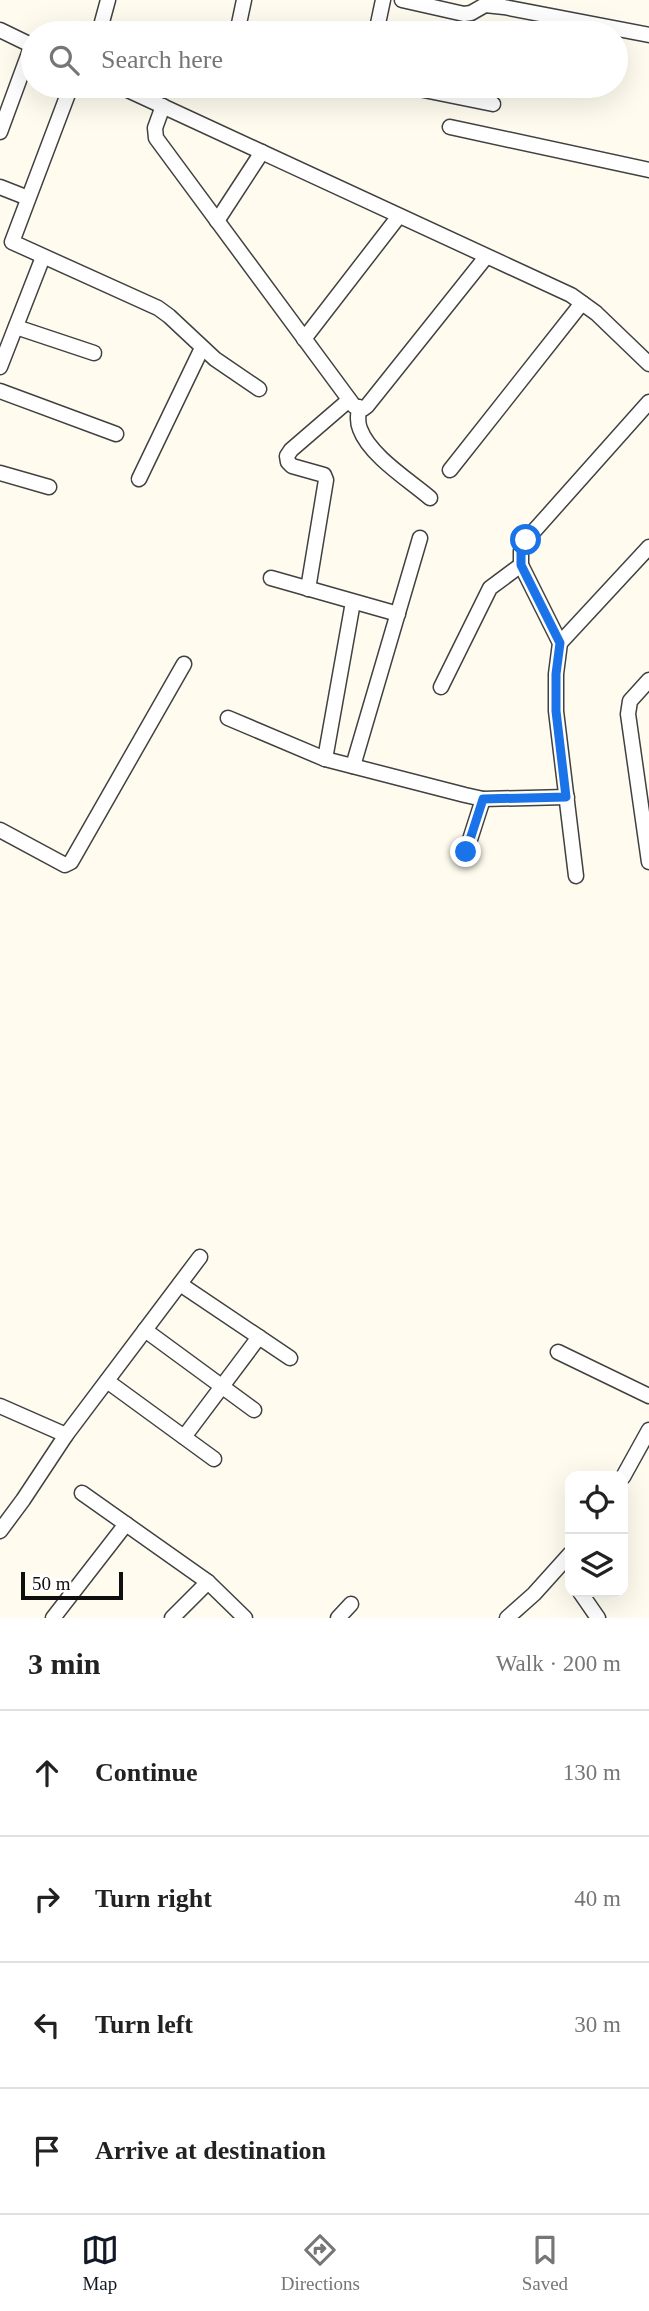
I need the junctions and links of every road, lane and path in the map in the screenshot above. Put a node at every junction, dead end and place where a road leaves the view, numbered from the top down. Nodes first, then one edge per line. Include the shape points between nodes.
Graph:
1 (108, 0) edge
2 (244, 0) edge
3 (383, 0) edge
4 (402, 0) edge
5 (558, 0) edge
6 (554, 16) junction
7 (102, 21) edge
8 (240, 21) edge
9 (379, 21) edge
10 (579, 21) edge
11 (0, 30) edge
12 (628, 31) edge
13 (649, 35) edge
14 (21, 40) edge
15 (21, 75) edge
16 (66, 98) edge
17 (145, 98) edge
18 (463, 98) edge
19 (493, 104) dead end
20 (163, 106) junction
21 (450, 127) dead end
22 (0, 132) edge
23 (262, 152) junction
24 (649, 170) edge
25 (0, 187) edge
26 (28, 198) junction
27 (399, 216) junction
28 (217, 222) junction
29 (43, 257) junction
30 (486, 257) junction
31 (582, 303) junction
32 (16, 327) junction
33 (304, 339) junction
34 (202, 348) junction
35 (93, 353) dead end
36 (649, 364) edge
37 (0, 367) edge
38 (259, 389) dead end
39 (0, 391) edge
40 (649, 402) edge
41 (354, 403) junction
42 (116, 434) dead end
43 (450, 470) dead end
44 (0, 473) edge
45 (139, 479) dead end
46 (49, 487) dead end
47 (430, 498) dead end
48 (420, 538) dead end
49 (649, 547) edge
50 (521, 565) junction
51 (271, 578) dead end
52 (307, 589) junction
53 (353, 601) junction
54 (398, 614) junction
55 (560, 643) junction
56 (184, 664) dead end
57 (649, 681) edge
58 (441, 687) dead end
59 (228, 718) dead end
60 (325, 759) junction
61 (353, 766) junction
62 (566, 797) junction
63 (483, 799) junction
64 (0, 830) edge
65 (466, 852) dead end
66 (649, 862) edge
67 (576, 876) dead end
68 (200, 1257) dead end
69 (180, 1284) junction
70 (145, 1330) junction
71 (259, 1337) junction
72 (558, 1352) dead end
73 (290, 1358) dead end
74 (107, 1381) junction
75 (222, 1386) junction
76 (649, 1396) edge
77 (0, 1406) edge
78 (254, 1410) dead end
79 (649, 1430) edge
80 (66, 1435) junction
81 (184, 1437) junction
82 (214, 1459) dead end
83 (626, 1471) edge
84 (82, 1493) dead end
85 (126, 1524) junction
86 (0, 1531) edge
87 (565, 1560) edge
88 (208, 1582) junction
89 (583, 1597) edge
90 (351, 1604) dead end
91 (595, 1614) edge
92 (52, 1618) edge
93 (172, 1618) edge
94 (245, 1618) edge
95 (338, 1618) edge
96 (507, 1618) edge
97 (579, 1618) edge

1 - 7 street
2 - 8 street
3 - 9 street
4 - 6 street via 464,14 485,5
5 - 6 street
6 - 10 street
11 - 14 street
12 - 13 street
15 - 22 street
16 - 26 street
17 - 20 street
18 - 19 street
20 - 23 street
20 - 28 street via 156,138
21 - 24 street
23 - 27 street
23 - 28 street
25 - 26 street
26 - 29 street via 12,242
27 - 30 street
27 - 33 street
28 - 33 street
29 - 32 street
29 - 34 street via 158,308
30 - 31 street
30 - 41 street via 367,406 363,409
31 - 36 street
31 - 43 street
32 - 35 street
32 - 37 street
33 - 41 street
34 - 38 street
34 - 45 street
39 - 42 street
40 - 50 street via 526,540
41 - 47 street via 365,438
41 - 52 street via 287,456 292,466 324,475 326,480
44 - 46 street
48 - 54 street
49 - 55 street
50 - 55 street
50 - 58 street via 490,588
51 - 52 street
52 - 53 street
53 - 54 street
53 - 60 street
54 - 61 street
55 - 62 street via 556,711
56 - 64 street via 71,862 65,865
57 - 66 street via 630,701 628,714
59 - 60 street
60 - 61 street
61 - 63 street
62 - 63 street
62 - 67 street
63 - 65 street
68 - 69 street
69 - 70 street
69 - 71 street
70 - 74 street
70 - 75 street
71 - 73 street
71 - 75 street
72 - 76 street
74 - 80 street
74 - 81 street
75 - 78 street
75 - 81 street
77 - 80 street
79 - 83 street
80 - 86 street
81 - 82 street
84 - 85 street
85 - 88 street
85 - 92 street
87 - 96 street
88 - 93 street
88 - 94 street
89 - 91 street
90 - 95 street
91 - 97 street

